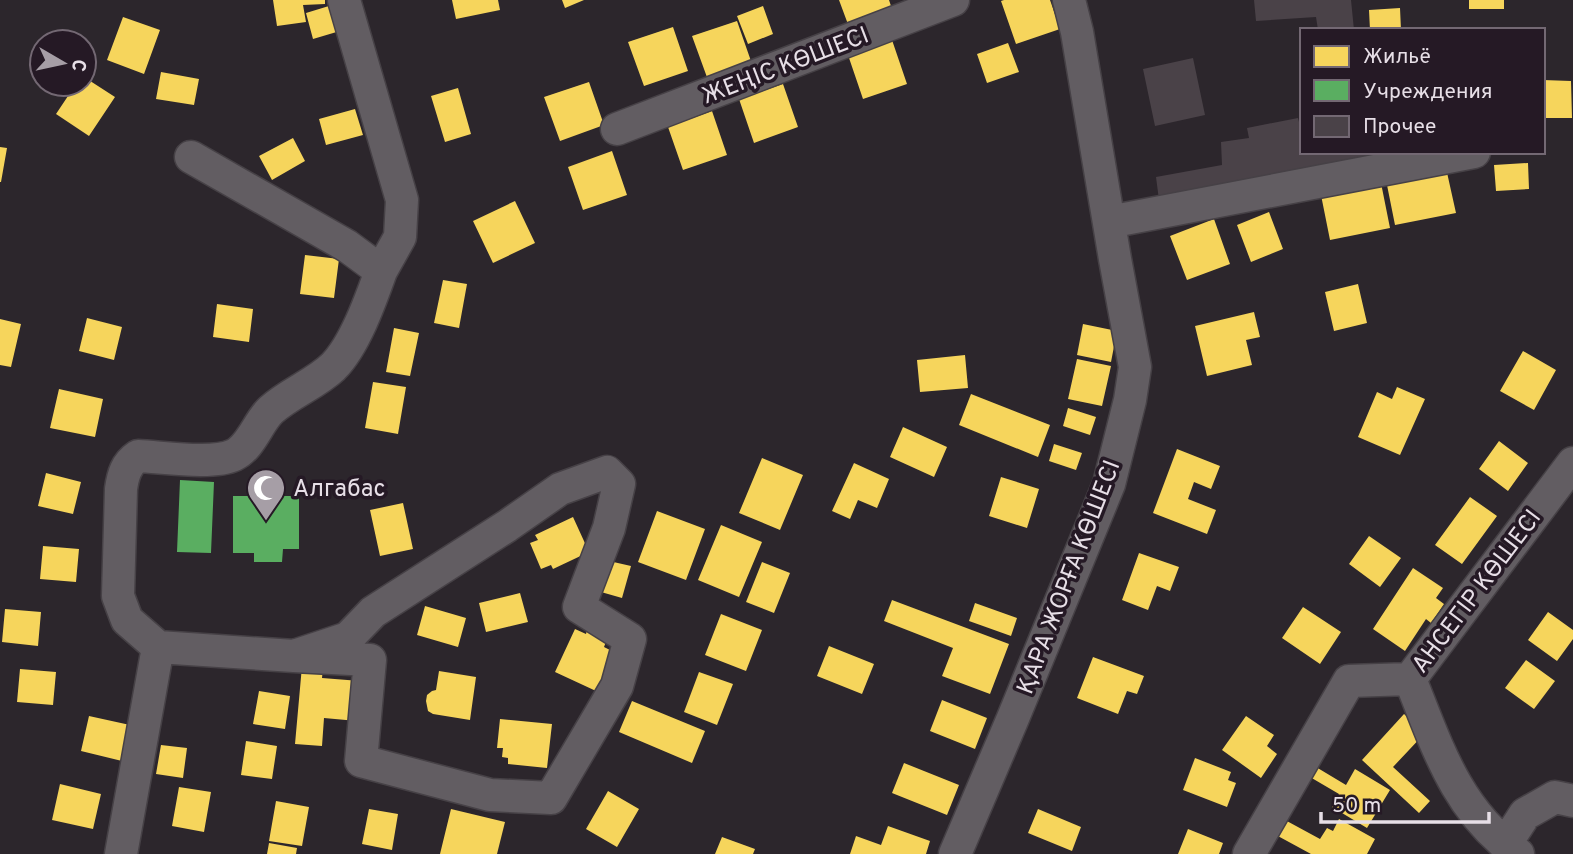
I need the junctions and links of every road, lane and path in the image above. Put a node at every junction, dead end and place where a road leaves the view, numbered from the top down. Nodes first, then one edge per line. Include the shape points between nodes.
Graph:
1 (344, 0) edge
2 (953, 0) edge
3 (1069, 0) edge
4 (617, 129) dead end
5 (1464, 154) edge
6 (191, 157) dead end
7 (1109, 222) junction
8 (381, 271) junction
9 (1573, 463) edge
10 (158, 647) junction
11 (294, 656) junction
12 (1410, 679) junction
13 (1573, 801) edge
14 (1511, 849) edge
15 (121, 854) edge
16 (955, 854) edge
17 (1249, 854) edge

1 - 8 street via 402,201 400,237
2 - 4 street, ЖЕҢІС КӨШЕСІ
3 - 7 street, ҚАРА ЖОРҒА КӨШЕСІ
5 - 7 street
6 - 8 street via 347,246
7 - 16 street, ҚАРА ЖОРҒА КӨШЕСІ via 1135,367 1130,400 1109,484
8 - 10 street via 351,340 334,366 273,408 236,455 216,460 138,456 123,473 118,596 127,620
9 - 12 street, АНСЕГІР КӨШЕСІ
10 - 11 street
10 - 15 street
11 - 11 street via 370,660 361,761 490,795 551,798 617,686 630,639 579,607 609,528 619,484 607,472 560,489 373,612 348,638
12 - 14 street via 1446,769 1471,811
12 - 17 street, АНСЕГІР КӨШЕСІ via 1349,681
13 - 14 street via 1555,797 1525,814

